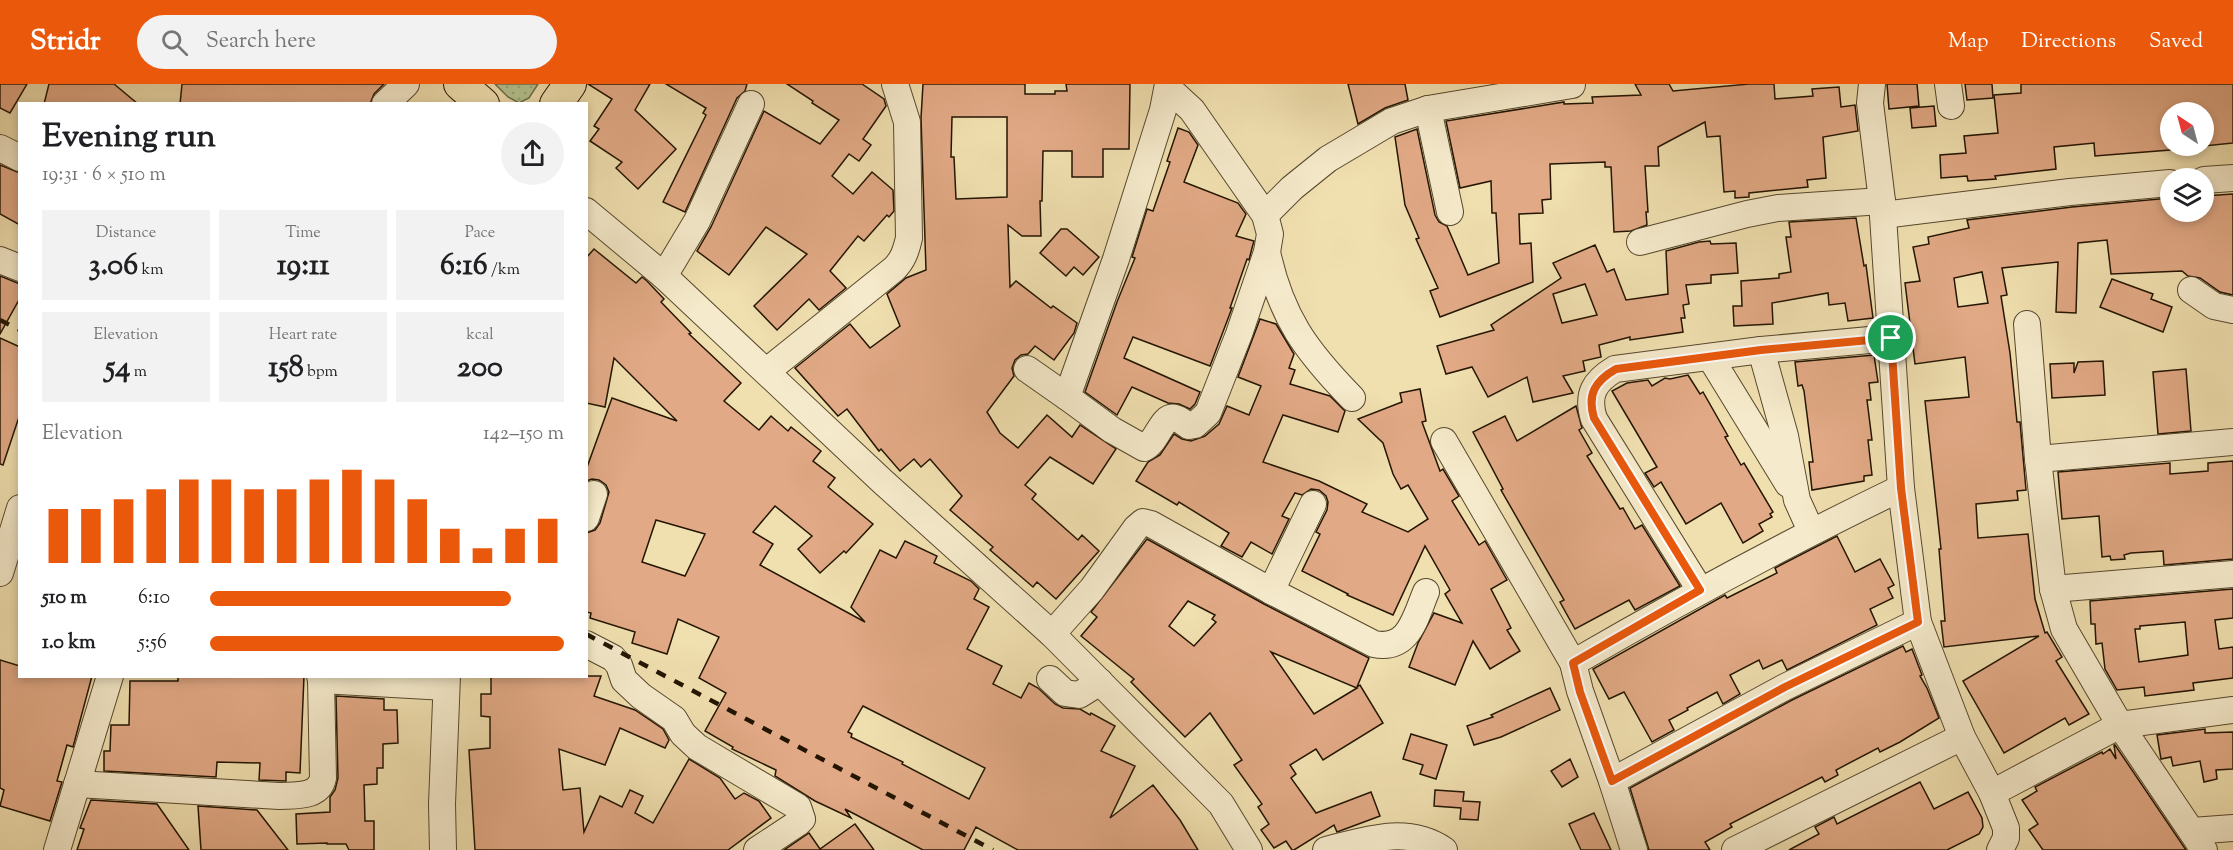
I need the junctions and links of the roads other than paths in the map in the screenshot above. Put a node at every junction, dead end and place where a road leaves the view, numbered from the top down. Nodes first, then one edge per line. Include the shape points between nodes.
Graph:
1 (406, 84) edge
2 (895, 84) edge
3 (1872, 84) edge
4 (1168, 86) edge
5 (1572, 86) dead end
6 (387, 102) edge
7 (751, 104) dead end
8 (1428, 109) junction
9 (0, 148) edge
10 (18, 157) edge
11 (2233, 178) edge
12 (2214, 179) edge
13 (2160, 184) edge
14 (1882, 208) junction
15 (1450, 212) dead end
16 (588, 213) edge
17 (1265, 215) junction
18 (1640, 243) dead end
19 (1266, 252) junction
20 (0, 260) edge
21 (18, 267) edge
22 (664, 276) junction
23 (2191, 290) dead end
24 (2233, 310) edge
25 (2027, 324) dead end
26 (1891, 338) junction
27 (1761, 350) junction
28 (1710, 357) junction
29 (1027, 369) dead end
30 (767, 371) junction
31 (1067, 398) junction
32 (1352, 398) dead end
33 (1444, 441) dead end
34 (2233, 442) edge
35 (2038, 459) junction
36 (1901, 488) junction
37 (1797, 500) junction
38 (1313, 504) dead end
39 (18, 514) edge
40 (1811, 531) junction
41 (0, 573) edge
42 (2233, 574) edge
43 (2053, 589) junction
44 (1700, 590) junction
45 (1270, 591) junction
46 (1426, 592) dead end
47 (1918, 622) junction
48 (1052, 634) junction
49 (588, 645) edge
50 (1573, 663) junction
51 (109, 678) edge
52 (321, 678) edge
53 (1050, 680) dead end
54 (446, 682) edge
55 (1100, 682) junction
56 (2233, 710) edge
57 (2120, 725) junction
58 (1962, 737) junction
59 (1612, 781) junction
60 (77, 784) junction
61 (1992, 793) junction
62 (2233, 828) edge
63 (2198, 841) edge
64 (57, 850) edge
65 (443, 850) edge
66 (757, 850) edge
67 (1249, 850) edge
68 (1326, 850) edge
69 (1444, 850) edge
70 (1634, 850) edge
71 (1734, 850) edge
72 (2000, 850) edge

1 - 6 street
2 - 30 street via 907,122 906,250 894,269
3 - 14 street via 1870,103
4 - 17 street via 1192,110
4 - 31 street via 1116,259
5 - 8 street
7 - 22 street via 697,221
8 - 15 street
8 - 17 street via 1392,121 1336,154
9 - 10 street
11 - 12 street
13 - 14 street
14 - 18 street via 1778,208
14 - 26 street
16 - 22 street
17 - 19 street via 1270,234
19 - 31 street via 1239,334 1203,419 1189,426 1175,417 1169,418 1152,445 1144,448
19 - 32 street via 1274,285 1298,334 1323,369
20 - 21 street
22 - 30 street
23 - 24 street via 2214,306
25 - 35 street
26 - 27 street
26 - 36 street
27 - 28 street
27 - 37 street via 1785,436
28 - 37 street
28 - 44 street via 1616,369 1603,376 1591,398 1594,418
29 - 31 street
30 - 48 street via 882,482
33 - 50 street
34 - 35 street
35 - 43 street
36 - 40 street
36 - 47 street
37 - 40 street
38 - 45 street
39 - 41 street
40 - 44 street
42 - 43 street
43 - 57 street via 2064,629
44 - 50 street
45 - 46 street via 1383,645 1407,635
45 - 48 street via 1143,522
47 - 58 street
47 - 59 street via 1785,687
48 - 55 street
49 - 66 street via 613,658 624,680 674,719 697,747 798,807 802,819
50 - 59 street
51 - 60 street
52 - 54 street
52 - 60 street via 323,778 311,793 279,796
53 - 55 street via 1065,693 1079,695
54 - 65 street
55 - 67 street via 1221,804
56 - 57 street
57 - 61 street
57 - 63 street
58 - 61 street
58 - 71 street
59 - 70 street
60 - 64 street
61 - 72 street via 2006,828
62 - 63 street
68 - 69 street via 1378,837 1430,840

